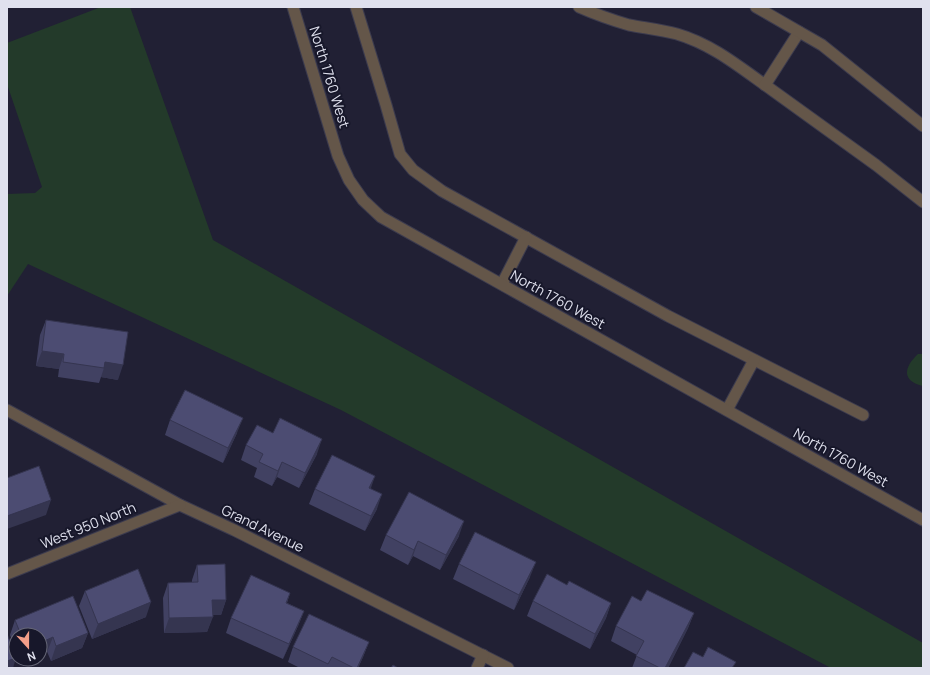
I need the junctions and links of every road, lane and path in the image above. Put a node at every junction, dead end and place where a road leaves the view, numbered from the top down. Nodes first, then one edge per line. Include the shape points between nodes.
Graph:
1 (293, 7) edge
2 (356, 7) edge
3 (580, 7) edge
4 (756, 7) edge
5 (799, 32) junction
6 (765, 85) junction
7 (923, 126) edge
8 (923, 202) edge
9 (526, 237) junction
10 (502, 284) junction
11 (754, 360) junction
12 (7, 410) edge
13 (727, 410) junction
14 (863, 415) dead end
15 (180, 505) junction
16 (923, 520) edge
17 (7, 574) edge
18 (483, 655) junction
19 (478, 668) edge
20 (508, 668) edge

1 - 10 street, North 1760 West via 338,156 349,180 363,200 381,217
2 - 9 street via 400,154 413,170 442,191
3 - 6 street via 628,24 677,34 703,43
4 - 5 street
5 - 6 street
5 - 7 street via 822,45
6 - 8 street
9 - 10 street
9 - 11 street via 668,316
10 - 13 street, North 1760 West
11 - 13 street
11 - 14 street
12 - 15 street, Grand Avenue
13 - 16 street, North 1760 West
15 - 17 street, West 950 North
15 - 18 street, Grand Avenue
18 - 19 street
18 - 20 street, Grand Avenue

